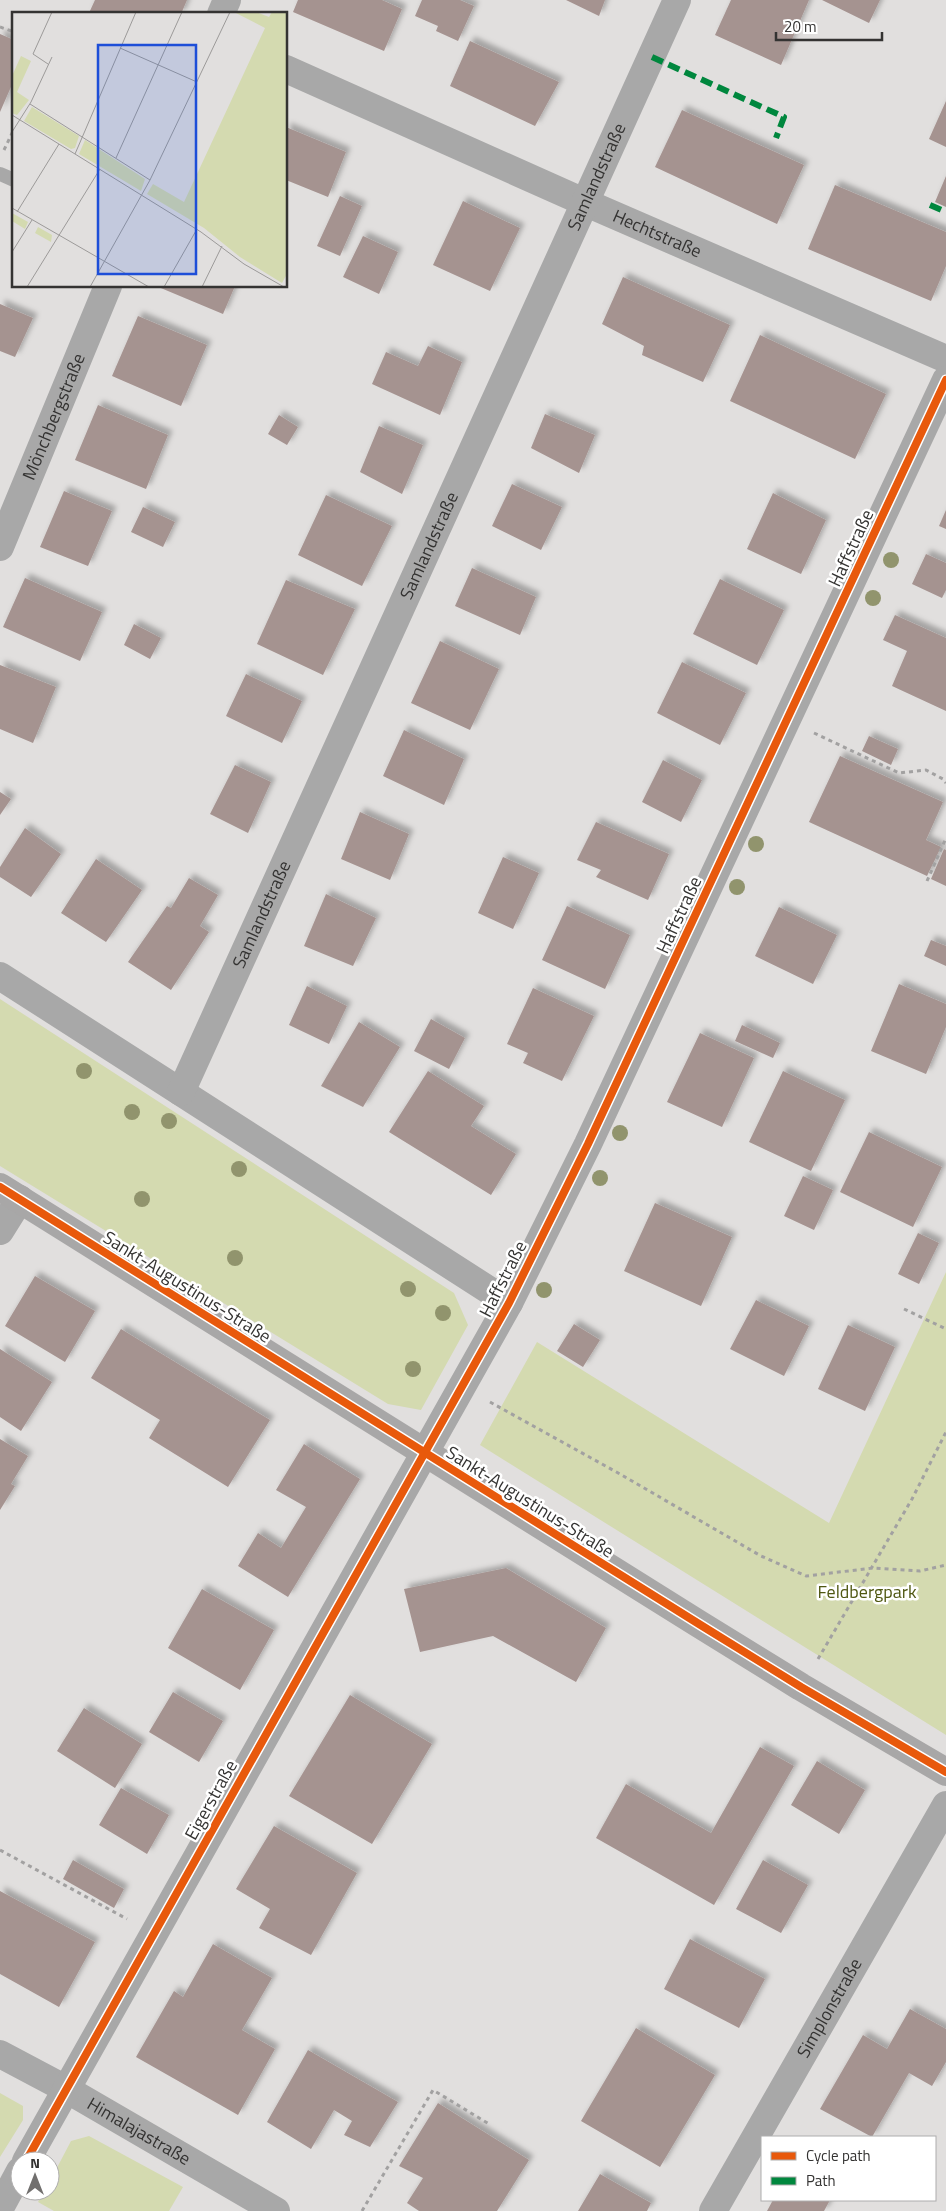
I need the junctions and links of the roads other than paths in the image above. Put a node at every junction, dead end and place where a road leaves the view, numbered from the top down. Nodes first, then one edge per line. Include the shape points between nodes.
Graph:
1 (227, 0) edge
2 (677, 0) edge
3 (222, 12) edge
4 (288, 70) edge
5 (0, 174) edge
6 (12, 179) edge
7 (584, 202) junction
8 (107, 288) edge
9 (946, 359) edge
10 (946, 380) edge
11 (0, 547) edge
12 (0, 976) edge
13 (181, 1092) junction
14 (10, 1193) edge
15 (0, 1231) edge
16 (509, 1303) junction
17 (423, 1453) junction
18 (946, 1772) edge
19 (946, 1806) edge
20 (0, 2054) edge
21 (66, 2089) junction
22 (32, 2151) edge
23 (10, 2190) edge
24 (0, 2208) edge
25 (276, 2211) edge
26 (713, 2211) edge

1 - 3 street
2 - 7 street, Samlandstraße
4 - 7 street, Hechtstraße
5 - 6 lane
7 - 9 street, Hechtstraße
7 - 13 street, Samlandstraße
8 - 11 street, Mönchbergstraße
10 - 16 street, Haffstraße via 588,1144
12 - 13 street
13 - 16 street
14 - 15 street
14 - 17 street, Sankt-Augustinus-Straße
16 - 17 street, Haffstraße
17 - 18 street, Sankt-Augustinus-Straße via 801,1687
17 - 21 street, Eigerstraße
19 - 26 street, Simplonstraße
20 - 21 street, Himalajastraße
21 - 22 street, Eigerstraße
21 - 25 street, Himalajastraße
23 - 24 street

